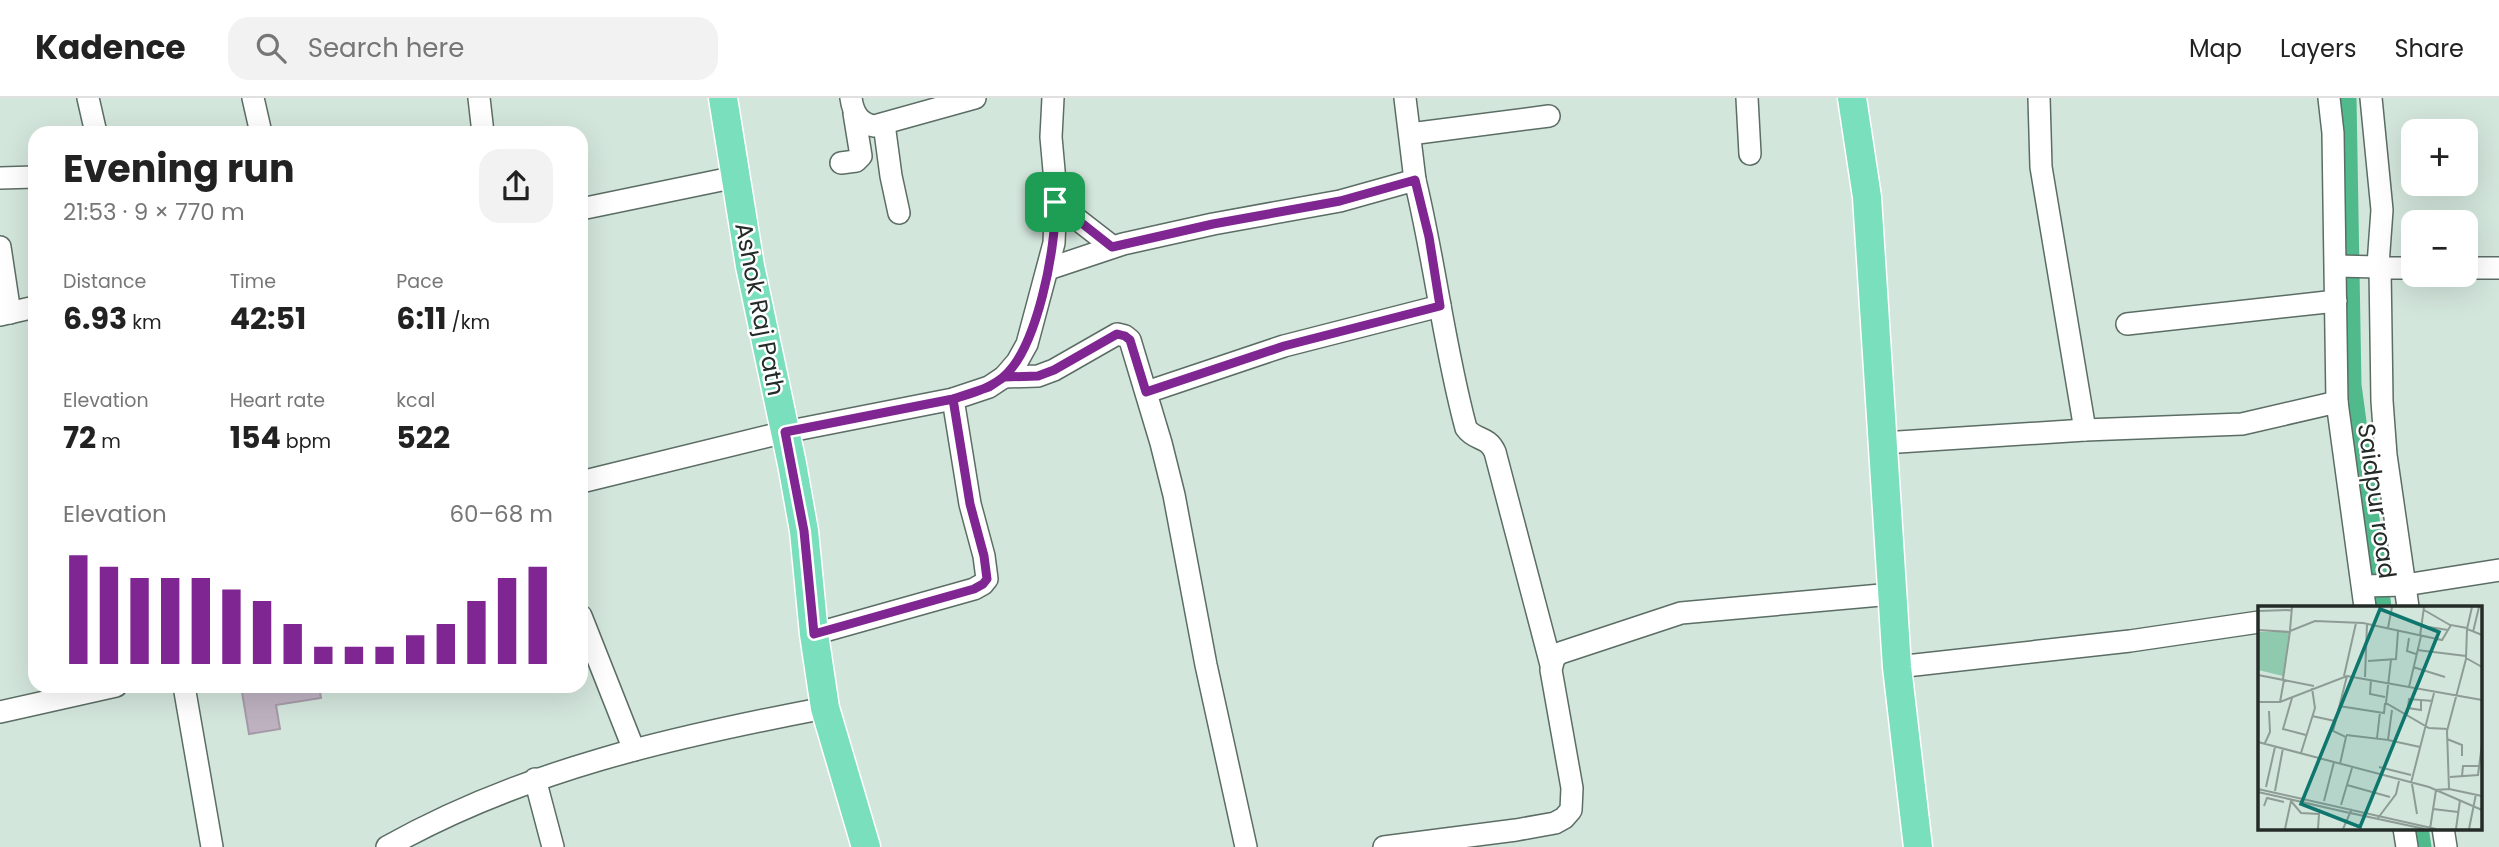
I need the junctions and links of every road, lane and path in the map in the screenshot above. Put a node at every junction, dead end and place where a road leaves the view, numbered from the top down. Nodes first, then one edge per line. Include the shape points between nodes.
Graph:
1 (88, 98) edge
2 (253, 98) edge
3 (479, 98) edge
4 (723, 98) edge
5 (975, 98) edge
6 (1053, 98) edge
7 (1405, 98) edge
8 (1747, 98) edge
9 (1852, 98) edge
10 (2039, 98) edge
11 (2329, 98) edge
12 (2371, 98) edge
13 (853, 105) edge
14 (908, 108) edge
15 (1549, 116) dead end
16 (884, 124) junction
17 (94, 126) edge
18 (259, 126) edge
19 (482, 126) edge
20 (1410, 134) junction
21 (1750, 153) dead end
22 (841, 163) dead end
23 (28, 177) edge
24 (736, 177) junction
25 (0, 178) edge
26 (1415, 180) junction
27 (1055, 202) junction
28 (588, 208) edge
29 (899, 213) dead end
30 (0, 247) edge
31 (1112, 247) junction
32 (2342, 266) junction
33 (2377, 267) junction
34 (2401, 268) edge
35 (2478, 268) edge
36 (2499, 268) edge
37 (1048, 269) junction
38 (2336, 301) junction
39 (1440, 306) junction
40 (28, 309) edge
41 (5, 314) edge
42 (2127, 324) dead end
43 (1004, 377) junction
44 (1146, 392) junction
45 (953, 399) junction
46 (2337, 402) junction
47 (2085, 429) junction
48 (785, 432) junction
49 (1883, 443) junction
50 (588, 480) edge
51 (2499, 570) edge
52 (2402, 585) junction
53 (2367, 586) junction
54 (1892, 594) junction
55 (2365, 606) edge
56 (2408, 606) edge
57 (2258, 622) edge
58 (588, 634) edge
59 (814, 634) junction
60 (1551, 664) junction
61 (1897, 667) junction
62 (85, 693) edge
63 (185, 693) edge
64 (825, 708) junction
65 (0, 712) edge
66 (634, 750) junction
67 (536, 779) junction
68 (1439, 844) edge
69 (212, 847) edge
70 (387, 847) edge
71 (553, 847) edge
72 (866, 847) edge
73 (1246, 847) edge
74 (1384, 847) edge
75 (1918, 847) edge

1 - 17 street
2 - 18 street
3 - 19 street
4 - 24 main road, Ashok Raj Path
5 - 14 street
6 - 27 street
7 - 20 street
8 - 21 street
9 - 49 main road via 1867,197
10 - 47 street via 2041,167
11 - 32 street, Saidpur road
12 - 33 street via 2382,210
13 - 16 street via 864,124
13 - 22 street via 861,156
14 - 16 street
15 - 20 street
16 - 29 street
20 - 26 street
23 - 25 street
24 - 28 street
24 - 48 main road, Ashok Raj Path
26 - 31 street via 1340,201
26 - 39 street
27 - 31 street
27 - 37 street
30 - 41 street
31 - 37 street
32 - 33 street
32 - 38 street, Saidpur road
33 - 34 street
33 - 52 street via 2385,442
35 - 36 street
37 - 43 street via 1027,344
38 - 42 street
38 - 46 street, Saidpur road
39 - 44 street via 1284,346
39 - 60 street via 1466,428 1487,440 1496,452
40 - 41 street
43 - 44 street via 1038,376 1054,370 1117,334 1130,340
43 - 45 street
44 - 73 street via 1174,495
45 - 48 street
45 - 59 street via 987,579 974,589
46 - 47 street via 2242,424
46 - 53 street, Saidpur road
47 - 49 street
48 - 50 street
48 - 59 main road, Ashok Raj Path via 804,531
49 - 54 main road
51 - 52 street
52 - 53 street
52 - 56 street
53 - 55 street, Saidpur road
54 - 60 street via 1681,613 1560,653
54 - 61 main road
57 - 61 street
58 - 66 street
59 - 64 main road, Ashok Raj Path
60 - 68 street via 1572,788 1571,810 1555,823
61 - 75 main road
62 - 65 street
63 - 69 street
64 - 66 street
64 - 72 main road, Ashok Raj Path
66 - 67 street
67 - 70 street via 430,823
67 - 71 street
68 - 74 street

